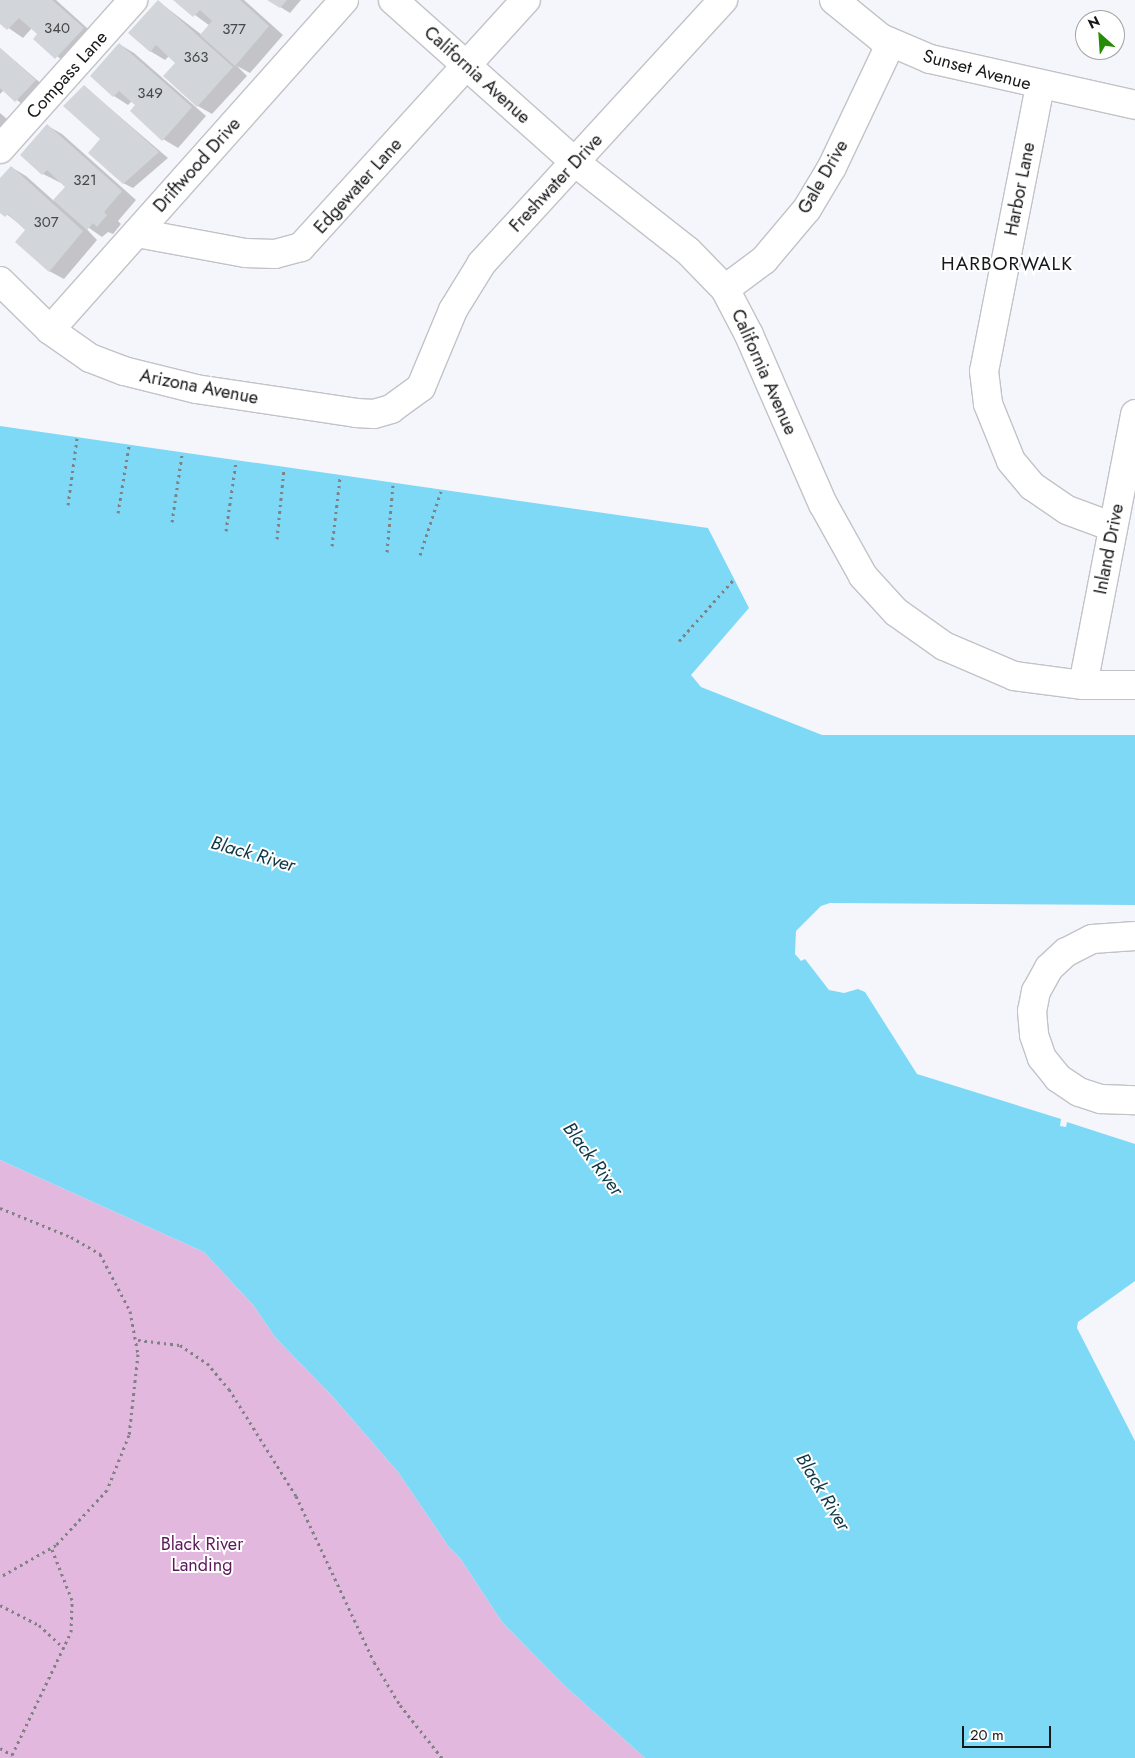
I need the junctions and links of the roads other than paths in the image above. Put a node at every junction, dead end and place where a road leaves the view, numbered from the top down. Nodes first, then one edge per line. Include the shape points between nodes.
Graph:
1 (133, 0) edge
2 (344, 0) edge
3 (393, 0) edge
4 (526, 0) edge
5 (723, 0) edge
6 (834, 0) edge
7 (891, 43) junction
8 (467, 66) junction
9 (1040, 86) junction
10 (1135, 105) edge
11 (0, 149) edge
12 (576, 163) junction
13 (137, 233) junction
14 (0, 281) edge
15 (725, 289) junction
16 (50, 330) junction
17 (421, 387) joint
18 (1135, 414) edge
19 (1112, 527) junction
20 (1083, 685) junction
21 (1135, 685) edge
22 (1135, 936) edge
23 (1135, 1100) edge

1 - 11 street, Compass Lane
2 - 13 street, Driftwood Drive
3 - 8 street, California Avenue
4 - 8 street, Edgewater Lane
5 - 12 street, Freshwater Drive
6 - 7 street, Sunset Avenue
7 - 9 street, Sunset Avenue via 930,59
7 - 15 street, Gale Drive via 832,166 807,209 764,260
8 - 12 street, California Avenue
8 - 13 street, Edgewater Lane via 300,247 275,254 245,253
9 - 10 street, Sunset Avenue
9 - 19 street, Harbor Lane via 984,371 988,404 1011,461 1032,486 1067,510
12 - 15 street, California Avenue via 688,251
12 - 17 street, Freshwater Drive via 495,247 472,278 452,310
13 - 16 street, Driftwood Drive
14 - 16 street, Arizona Avenue
15 - 20 street, California Avenue via 749,335 823,504 850,555 880,597 916,629 974,660 1014,676
16 - 17 street, Arizona Avenue via 106,365 196,390 366,414 391,409
18 - 19 street, Inland Drive
19 - 20 street, Inland Drive
20 - 21 street, California Avenue
22 - 23 street via 1092,939 1066,952 1048,968 1036,991 1032,1011 1034,1035 1042,1058 1058,1078 1079,1092 1101,1099

